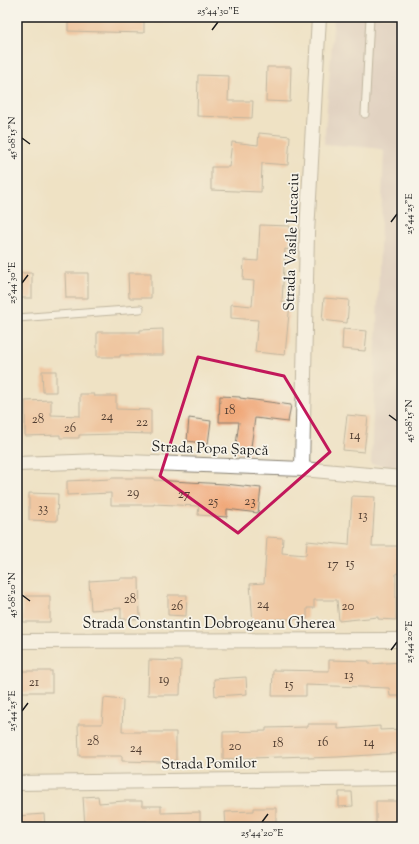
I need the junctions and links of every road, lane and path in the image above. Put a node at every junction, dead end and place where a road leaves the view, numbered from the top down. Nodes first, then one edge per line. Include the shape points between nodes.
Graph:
1 (318, 17) edge
2 (370, 17) edge
3 (365, 114) dead end
4 (140, 309) dead end
5 (17, 318) edge
6 (17, 464) edge
7 (302, 469) junction
8 (402, 478) edge
9 (402, 640) edge
10 (17, 641) edge
11 (402, 778) edge
12 (17, 783) edge

1 - 7 street, Strada Vasile Lucaciu via 307,233
2 - 3 lane
4 - 5 lane
6 - 7 street, Strada Popa Șapcă via 102,461
7 - 8 street, Strada Popa Șapcă
9 - 10 street, Strada Constantin Dobrogeanu Gherea
11 - 12 street, Strada Pomilor

